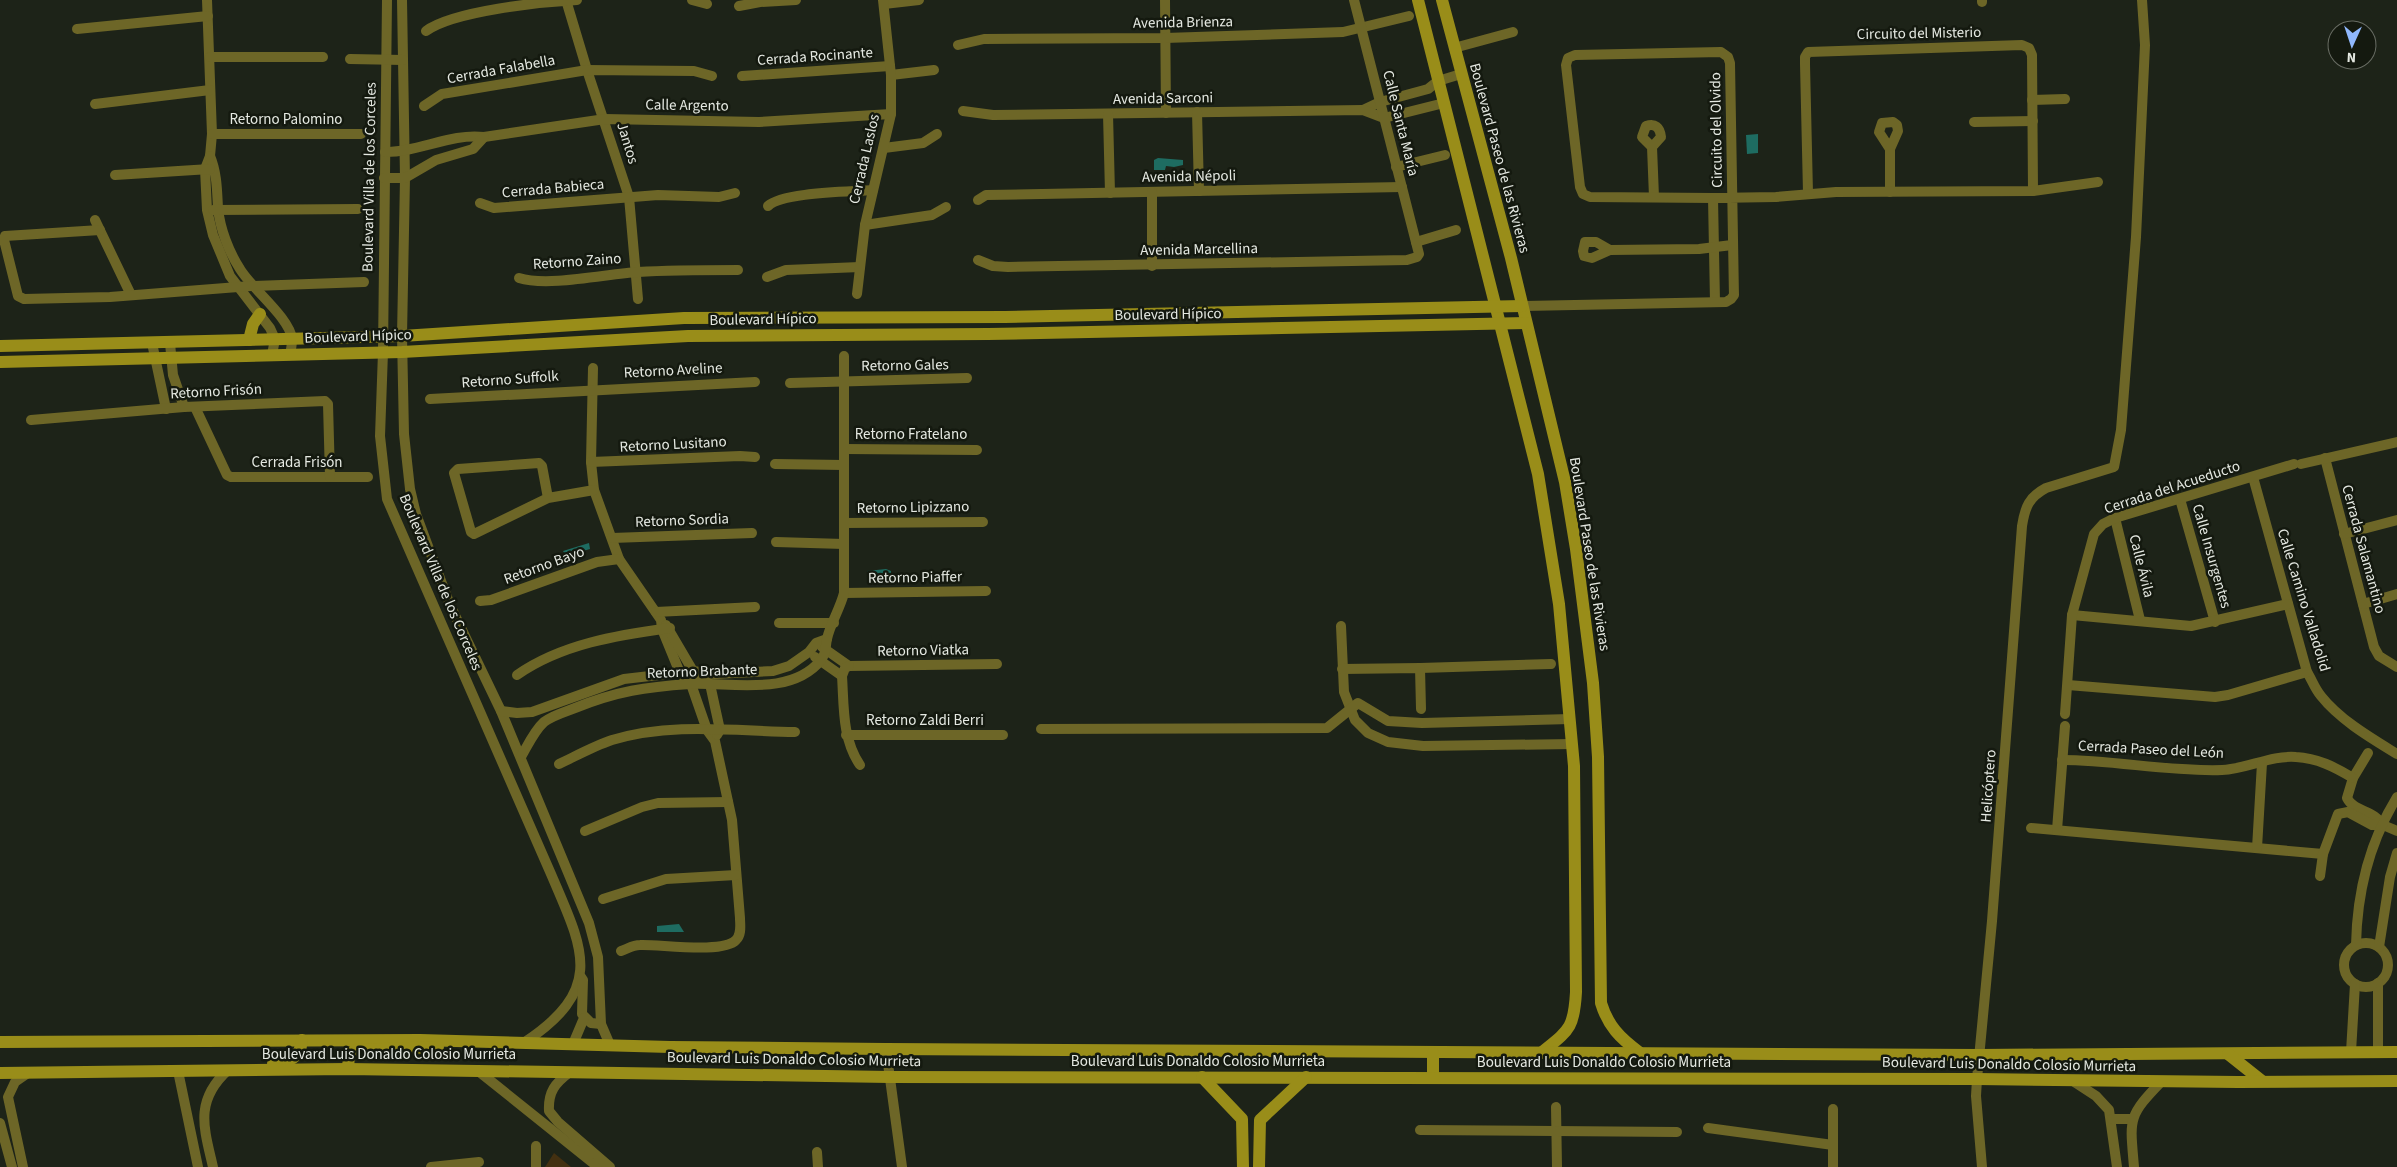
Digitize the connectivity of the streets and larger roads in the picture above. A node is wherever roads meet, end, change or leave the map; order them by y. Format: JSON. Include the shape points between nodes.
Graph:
{"nodes":[{"id":1,"x":207,"y":0,"type":"edge"},
{"id":2,"x":387,"y":0,"type":"edge"},
{"id":3,"x":402,"y":0,"type":"edge"},
{"id":4,"x":566,"y":0,"type":"edge"},
{"id":5,"x":577,"y":0,"type":"edge"},
{"id":6,"x":692,"y":0,"type":"edge"},
{"id":7,"x":796,"y":0,"type":"edge"},
{"id":8,"x":919,"y":0,"type":"edge"},
{"id":9,"x":1165,"y":0,"type":"edge"},
{"id":10,"x":1354,"y":0,"type":"edge"},
{"id":11,"x":1418,"y":0,"type":"edge"},
{"id":12,"x":1443,"y":0,"type":"edge"},
{"id":13,"x":2142,"y":0,"type":"edge"},
{"id":14,"x":883,"y":2,"type":"edge"},
{"id":15,"x":707,"y":4,"type":"dead end"},
{"id":16,"x":739,"y":6,"type":"dead end"},
{"id":17,"x":208,"y":16,"type":"junction"},
{"id":18,"x":1409,"y":16,"type":"dead end"},
{"id":19,"x":77,"y":29,"type":"dead end"},
{"id":20,"x":1361,"y":29,"type":"junction"},
{"id":21,"x":426,"y":31,"type":"dead end"},
{"id":22,"x":1513,"y":32,"type":"dead end"},
{"id":23,"x":1165,"y":38,"type":"junction"},
{"id":24,"x":958,"y":45,"type":"dead end"},
{"id":25,"x":1454,"y":48,"type":"junction"},
{"id":26,"x":323,"y":57,"type":"dead end"},
{"id":27,"x":210,"y":58,"type":"junction"},
{"id":28,"x":350,"y":59,"type":"dead end"},
{"id":29,"x":386,"y":59,"type":"junction"},
{"id":30,"x":403,"y":60,"type":"junction"},
{"id":31,"x":587,"y":70,"type":"junction"},
{"id":32,"x":934,"y":70,"type":"dead end"},
{"id":33,"x":891,"y":71,"type":"junction"},
{"id":34,"x":1461,"y":74,"type":"junction"},
{"id":35,"x":712,"y":76,"type":"dead end"},
{"id":36,"x":742,"y":76,"type":"dead end"},
{"id":37,"x":1438,"y":81,"type":"junction"},
{"id":38,"x":210,"y":90,"type":"junction"},
{"id":39,"x":386,"y":95,"type":"junction"},
{"id":40,"x":403,"y":96,"type":"junction"},
{"id":41,"x":2065,"y":99,"type":"dead end"},
{"id":42,"x":2032,"y":100,"type":"junction"},
{"id":43,"x":1380,"y":102,"type":"junction"},
{"id":44,"x":1444,"y":103,"type":"junction"},
{"id":45,"x":95,"y":104,"type":"dead end"},
{"id":46,"x":424,"y":106,"type":"dead end"},
{"id":47,"x":1363,"y":110,"type":"junction"},
{"id":48,"x":963,"y":111,"type":"dead end"},
{"id":49,"x":1197,"y":112,"type":"junction"},
{"id":50,"x":1166,"y":113,"type":"junction"},
{"id":51,"x":891,"y":114,"type":"junction"},
{"id":52,"x":1108,"y":114,"type":"junction"},
{"id":53,"x":1384,"y":118,"type":"junction"},
{"id":54,"x":605,"y":119,"type":"junction"},
{"id":55,"x":2033,"y":121,"type":"junction"},
{"id":56,"x":1974,"y":122,"type":"dead end"},
{"id":57,"x":212,"y":134,"type":"junction"},
{"id":58,"x":361,"y":134,"type":"dead end"},
{"id":59,"x":937,"y":134,"type":"dead end"},
{"id":60,"x":484,"y":137,"type":"junction"},
{"id":61,"x":1652,"y":147,"type":"dead end"},
{"id":62,"x":884,"y":148,"type":"junction"},
{"id":63,"x":1890,"y":149,"type":"dead end"},
{"id":64,"x":385,"y":152,"type":"junction"},
{"id":65,"x":405,"y":152,"type":"junction"},
{"id":66,"x":1445,"y":155,"type":"dead end"},
{"id":67,"x":210,"y":156,"type":"junction"},
{"id":68,"x":1396,"y":167,"type":"junction"},
{"id":69,"x":216,"y":169,"type":"junction"},
{"id":70,"x":205,"y":170,"type":"junction"},
{"id":71,"x":115,"y":175,"type":"dead end"},
{"id":72,"x":384,"y":178,"type":"junction"},
{"id":73,"x":406,"y":178,"type":"junction"},
{"id":74,"x":2098,"y":182,"type":"dead end"},
{"id":75,"x":1402,"y":186,"type":"junction"},
{"id":76,"x":873,"y":190,"type":"junction"},
{"id":77,"x":2033,"y":190,"type":"junction"},
{"id":78,"x":1199,"y":191,"type":"junction"},
{"id":79,"x":735,"y":192,"type":"dead end"},
{"id":80,"x":1152,"y":192,"type":"junction"},
{"id":81,"x":1890,"y":192,"type":"junction"},
{"id":82,"x":1110,"y":193,"type":"junction"},
{"id":83,"x":1808,"y":194,"type":"junction"},
{"id":84,"x":629,"y":197,"type":"junction"},
{"id":85,"x":1654,"y":197,"type":"junction"},
{"id":86,"x":1714,"y":198,"type":"junction"},
{"id":87,"x":1732,"y":198,"type":"junction"},
{"id":88,"x":978,"y":200,"type":"dead end"},
{"id":89,"x":480,"y":203,"type":"dead end"},
{"id":90,"x":768,"y":206,"type":"dead end"},
{"id":91,"x":946,"y":206,"type":"dead end"},
{"id":92,"x":358,"y":209,"type":"dead end"},
{"id":93,"x":207,"y":210,"type":"junction"},
{"id":94,"x":218,"y":210,"type":"junction"},
{"id":95,"x":865,"y":225,"type":"junction"},
{"id":96,"x":1456,"y":230,"type":"dead end"},
{"id":97,"x":1416,"y":242,"type":"junction"},
{"id":98,"x":1732,"y":245,"type":"junction"},
{"id":99,"x":1715,"y":246,"type":"junction"},
{"id":100,"x":1610,"y":250,"type":"dead end"},
{"id":101,"x":1419,"y":254,"type":"joint"},
{"id":102,"x":978,"y":260,"type":"dead end"},
{"id":103,"x":1152,"y":266,"type":"junction"},
{"id":104,"x":860,"y":267,"type":"junction"},
{"id":105,"x":738,"y":270,"type":"dead end"},
{"id":106,"x":636,"y":272,"type":"junction"},
{"id":107,"x":767,"y":277,"type":"dead end"},
{"id":108,"x":519,"y":278,"type":"dead end"},
{"id":109,"x":364,"y":282,"type":"dead end"},
{"id":110,"x":251,"y":286,"type":"junction"},
{"id":111,"x":237,"y":287,"type":"junction"},
{"id":112,"x":857,"y":294,"type":"dead end"},
{"id":113,"x":131,"y":295,"type":"junction"},
{"id":114,"x":638,"y":299,"type":"dead end"},
{"id":115,"x":1715,"y":302,"type":"junction"},
{"id":116,"x":1522,"y":306,"type":"junction"},
{"id":117,"x":1497,"y":308,"type":"junction"},
{"id":118,"x":265,"y":310,"type":"junction"},
{"id":119,"x":833,"y":318,"type":"junction"},
{"id":120,"x":1501,"y":323,"type":"junction"},
{"id":121,"x":1526,"y":323,"type":"junction"},
{"id":122,"x":834,"y":334,"type":"junction"},
{"id":123,"x":383,"y":336,"type":"junction"},
{"id":124,"x":402,"y":336,"type":"junction"},
{"id":125,"x":275,"y":339,"type":"junction"},
{"id":126,"x":292,"y":339,"type":"junction"},
{"id":127,"x":249,"y":340,"type":"junction"},
{"id":128,"x":170,"y":342,"type":"junction"},
{"id":129,"x":152,"y":343,"type":"junction"},
{"id":130,"x":0,"y":346,"type":"edge"},
{"id":131,"x":383,"y":352,"type":"junction"},
{"id":132,"x":402,"y":352,"type":"junction"},
{"id":133,"x":272,"y":355,"type":"junction"},
{"id":134,"x":290,"y":355,"type":"junction"},
{"id":135,"x":844,"y":356,"type":"dead end"},
{"id":136,"x":171,"y":358,"type":"junction"},
{"id":137,"x":154,"y":359,"type":"junction"},
{"id":138,"x":0,"y":362,"type":"edge"},
{"id":139,"x":594,"y":368,"type":"dead end"},
{"id":140,"x":968,"y":378,"type":"dead end"},
{"id":141,"x":844,"y":381,"type":"junction"},
{"id":142,"x":755,"y":382,"type":"dead end"},
{"id":143,"x":790,"y":384,"type":"dead end"},
{"id":144,"x":592,"y":389,"type":"junction"},
{"id":145,"x":430,"y":399,"type":"dead end"},
{"id":146,"x":184,"y":407,"type":"junction"},
{"id":147,"x":195,"y":407,"type":"junction"},
{"id":148,"x":166,"y":409,"type":"junction"},
{"id":149,"x":31,"y":420,"type":"dead end"},
{"id":150,"x":2397,"y":442,"type":"edge"},
{"id":151,"x":844,"y":449,"type":"junction"},
{"id":152,"x":977,"y":450,"type":"dead end"},
{"id":153,"x":755,"y":458,"type":"dead end"},
{"id":154,"x":2325,"y":458,"type":"junction"},
{"id":155,"x":592,"y":462,"type":"junction"},
{"id":156,"x":775,"y":464,"type":"dead end"},
{"id":157,"x":844,"y":465,"type":"junction"},
{"id":158,"x":330,"y":477,"type":"junction"},
{"id":159,"x":368,"y":477,"type":"dead end"},
{"id":160,"x":2253,"y":477,"type":"junction"},
{"id":161,"x":594,"y":490,"type":"junction"},
{"id":162,"x":548,"y":498,"type":"junction"},
{"id":163,"x":2180,"y":499,"type":"junction"},
{"id":164,"x":2115,"y":518,"type":"junction"},
{"id":165,"x":2397,"y":520,"type":"edge"},
{"id":166,"x":983,"y":522,"type":"dead end"},
{"id":167,"x":844,"y":523,"type":"junction"},
{"id":168,"x":752,"y":533,"type":"dead end"},
{"id":169,"x":2344,"y":534,"type":"junction"},
{"id":170,"x":612,"y":538,"type":"junction"},
{"id":171,"x":776,"y":542,"type":"dead end"},
{"id":172,"x":844,"y":544,"type":"junction"},
{"id":173,"x":619,"y":558,"type":"junction"},
{"id":174,"x":986,"y":591,"type":"dead end"},
{"id":175,"x":844,"y":593,"type":"junction"},
{"id":176,"x":2397,"y":594,"type":"edge"},
{"id":177,"x":480,"y":601,"type":"dead end"},
{"id":178,"x":450,"y":604,"type":"junction"},
{"id":179,"x":2288,"y":604,"type":"junction"},
{"id":180,"x":2363,"y":604,"type":"junction"},
{"id":181,"x":755,"y":607,"type":"dead end"},
{"id":182,"x":435,"y":611,"type":"junction"},
{"id":183,"x":2072,"y":615,"type":"junction"},
{"id":184,"x":2140,"y":620,"type":"junction"},
{"id":185,"x":662,"y":622,"type":"junction"},
{"id":186,"x":2215,"y":622,"type":"junction"},
{"id":187,"x":779,"y":623,"type":"dead end"},
{"id":188,"x":834,"y":623,"type":"junction"},
{"id":189,"x":1341,"y":626,"type":"dead end"},
{"id":190,"x":827,"y":639,"type":"junction"},
{"id":191,"x":816,"y":643,"type":"junction"},
{"id":192,"x":827,"y":651,"type":"junction"},
{"id":193,"x":809,"y":652,"type":"junction"},
{"id":194,"x":820,"y":661,"type":"junction"},
{"id":195,"x":997,"y":664,"type":"dead end"},
{"id":196,"x":1551,"y":664,"type":"dead end"},
{"id":197,"x":849,"y":666,"type":"junction"},
{"id":198,"x":2397,"y":667,"type":"edge"},
{"id":199,"x":1420,"y":668,"type":"junction"},
{"id":200,"x":1342,"y":669,"type":"junction"},
{"id":201,"x":693,"y":671,"type":"junction"},
{"id":202,"x":2308,"y":672,"type":"junction"},
{"id":203,"x":680,"y":673,"type":"junction"},
{"id":204,"x":517,"y":675,"type":"dead end"},
{"id":205,"x":842,"y":676,"type":"junction"},
{"id":206,"x":691,"y":684,"type":"junction"},
{"id":207,"x":710,"y":684,"type":"junction"},
{"id":208,"x":2068,"y":685,"type":"junction"},
{"id":209,"x":1350,"y":708,"type":"junction"},
{"id":210,"x":1421,"y":709,"type":"dead end"},
{"id":211,"x":501,"y":711,"type":"junction"},
{"id":212,"x":2065,"y":714,"type":"dead end"},
{"id":213,"x":1570,"y":719,"type":"junction"},
{"id":214,"x":2065,"y":726,"type":"dead end"},
{"id":215,"x":1041,"y":728,"type":"dead end"},
{"id":216,"x":707,"y":730,"type":"junction"},
{"id":217,"x":720,"y":730,"type":"junction"},
{"id":218,"x":795,"y":732,"type":"dead end"},
{"id":219,"x":1003,"y":734,"type":"dead end"},
{"id":220,"x":846,"y":735,"type":"junction"},
{"id":221,"x":715,"y":740,"type":"junction"},
{"id":222,"x":1572,"y":744,"type":"junction"},
{"id":223,"x":2368,"y":753,"type":"dead end"},
{"id":224,"x":2397,"y":754,"type":"edge"},
{"id":225,"x":521,"y":756,"type":"junction"},
{"id":226,"x":2062,"y":760,"type":"junction"},
{"id":227,"x":2262,"y":763,"type":"junction"},
{"id":228,"x":559,"y":764,"type":"dead end"},
{"id":229,"x":860,"y":765,"type":"dead end"},
{"id":230,"x":527,"y":773,"type":"junction"},
{"id":231,"x":2352,"y":778,"type":"junction"},
{"id":232,"x":509,"y":779,"type":"junction"},
{"id":233,"x":2397,"y":797,"type":"edge"},
{"id":234,"x":728,"y":802,"type":"junction"},
{"id":235,"x":2383,"y":825,"type":"junction"},
{"id":236,"x":2031,"y":828,"type":"dead end"},
{"id":237,"x":2056,"y":830,"type":"junction"},
{"id":238,"x":585,"y":831,"type":"dead end"},
{"id":239,"x":2397,"y":831,"type":"edge"},
{"id":240,"x":2257,"y":848,"type":"junction"},
{"id":241,"x":2397,"y":853,"type":"edge"},
{"id":242,"x":2323,"y":854,"type":"junction"},
{"id":243,"x":736,"y":875,"type":"junction"},
{"id":244,"x":2320,"y":876,"type":"dead end"},
{"id":245,"x":603,"y":899,"type":"dead end"},
{"id":246,"x":2356,"y":945,"type":"junction"},
{"id":247,"x":597,"y":946,"type":"junction"},
{"id":248,"x":2379,"y":947,"type":"junction"},
{"id":249,"x":580,"y":949,"type":"junction"},
{"id":250,"x":621,"y":951,"type":"dead end"},
{"id":251,"x":580,"y":977,"type":"junction"},
{"id":252,"x":2378,"y":983,"type":"junction"},
{"id":253,"x":2355,"y":984,"type":"junction"},
{"id":254,"x":584,"y":1018,"type":"junction"},
{"id":255,"x":601,"y":1024,"type":"junction"},
{"id":256,"x":302,"y":1040,"type":"junction"},
{"id":257,"x":470,"y":1041,"type":"junction"},
{"id":258,"x":0,"y":1042,"type":"edge"},
{"id":259,"x":524,"y":1042,"type":"junction"},
{"id":260,"x":573,"y":1044,"type":"junction"},
{"id":261,"x":610,"y":1045,"type":"junction"},
{"id":262,"x":886,"y":1049,"type":"junction"},
{"id":263,"x":1639,"y":1052,"type":"junction"},
{"id":264,"x":2351,"y":1052,"type":"junction"},
{"id":265,"x":2378,"y":1052,"type":"junction"},
{"id":266,"x":2397,"y":1052,"type":"edge"},
{"id":267,"x":1433,"y":1053,"type":"junction"},
{"id":268,"x":1541,"y":1053,"type":"junction"},
{"id":269,"x":2228,"y":1054,"type":"junction"},
{"id":270,"x":1980,"y":1055,"type":"junction"},
{"id":271,"x":348,"y":1069,"type":"junction"},
{"id":272,"x":228,"y":1070,"type":"junction"},
{"id":273,"x":245,"y":1070,"type":"junction"},
{"id":274,"x":477,"y":1070,"type":"junction"},
{"id":275,"x":178,"y":1071,"type":"junction"},
{"id":276,"x":570,"y":1072,"type":"junction"},
{"id":277,"x":0,"y":1073,"type":"edge"},
{"id":278,"x":28,"y":1073,"type":"junction"},
{"id":279,"x":890,"y":1077,"type":"junction"},
{"id":280,"x":1202,"y":1077,"type":"junction"},
{"id":281,"x":1306,"y":1077,"type":"junction"},
{"id":282,"x":1433,"y":1078,"type":"junction"},
{"id":283,"x":1977,"y":1079,"type":"junction"},
{"id":284,"x":2073,"y":1081,"type":"junction"},
{"id":285,"x":2262,"y":1081,"type":"junction"},
{"id":286,"x":2397,"y":1081,"type":"edge"},
{"id":287,"x":2161,"y":1082,"type":"junction"},
{"id":288,"x":1556,"y":1107,"type":"dead end"},
{"id":289,"x":1833,"y":1109,"type":"dead end"},
{"id":290,"x":1242,"y":1119,"type":"junction"},
{"id":291,"x":2112,"y":1119,"type":"junction"},
{"id":292,"x":2132,"y":1119,"type":"junction"},
{"id":293,"x":1260,"y":1120,"type":"junction"},
{"id":294,"x":0,"y":1123,"type":"edge"},
{"id":295,"x":1708,"y":1128,"type":"dead end"},
{"id":296,"x":1420,"y":1130,"type":"dead end"},
{"id":297,"x":1556,"y":1130,"type":"junction"},
{"id":298,"x":1677,"y":1132,"type":"dead end"},
{"id":299,"x":15,"y":1133,"type":"junction"},
{"id":300,"x":4,"y":1135,"type":"junction"},
{"id":301,"x":1833,"y":1145,"type":"junction"},
{"id":302,"x":536,"y":1146,"type":"dead end"},
{"id":303,"x":817,"y":1152,"type":"dead end"},
{"id":304,"x":479,"y":1162,"type":"dead end"},
{"id":305,"x":1243,"y":1163,"type":"edge"},
{"id":306,"x":1259,"y":1163,"type":"edge"},
{"id":307,"x":12,"y":1167,"type":"edge"},
{"id":308,"x":23,"y":1167,"type":"edge"},
{"id":309,"x":198,"y":1167,"type":"edge"},
{"id":310,"x":213,"y":1167,"type":"edge"},
{"id":311,"x":437,"y":1167,"type":"edge"},
{"id":312,"x":536,"y":1167,"type":"edge"},
{"id":313,"x":598,"y":1167,"type":"edge"},
{"id":314,"x":610,"y":1167,"type":"edge"},
{"id":315,"x":818,"y":1167,"type":"edge"},
{"id":316,"x":902,"y":1167,"type":"edge"},
{"id":317,"x":1556,"y":1167,"type":"edge"},
{"id":318,"x":1833,"y":1167,"type":"edge"},
{"id":319,"x":1982,"y":1167,"type":"edge"},
{"id":320,"x":2117,"y":1167,"type":"edge"},
{"id":321,"x":2134,"y":1167,"type":"edge"}],
"edges":[{"from":1,"to":17,"type":"street"},
{"from":2,"to":29,"type":"street","name":"Boulevard Villa de los Corceles"},
{"from":3,"to":30,"type":"street","name":"Boulevard Villa de los Corceles"},
{"from":4,"to":5,"type":"street"},
{"from":4,"to":21,"type":"street","via":[[442,21]]},
{"from":4,"to":31,"type":"street","name":"Jantos"},
{"from":6,"to":15,"type":"street"},
{"from":7,"to":16,"type":"street"},
{"from":8,"to":14,"type":"street"},
{"from":9,"to":23,"type":"street"},
{"from":10,"to":20,"type":"street","name":"Calle Santa María"},
{"from":11,"to":37,"type":"street"},
{"from":12,"to":25,"type":"street","name":"Boulevard Paseo de las Rivieras"},
{"from":13,"to":270,"type":"street","name":"Helicóptero","via":[[2145,45],[2136,237],[2121,430],[2114,467],[2046,488],[2030,499],[2025,509]]},
{"from":14,"to":33,"type":"street","name":"Cerrada Laslos"},
{"from":17,"to":19,"type":"street"},
{"from":17,"to":27,"type":"street"},
{"from":18,"to":20,"type":"street","name":"Avenida Brienza"},
{"from":20,"to":23,"type":"street","name":"Avenida Brienza"},
{"from":20,"to":43,"type":"street","name":"Calle Santa María"},
{"from":22,"to":25,"type":"street"},
{"from":23,"to":24,"type":"street","name":"Avenida Brienza","via":[[984,39]]},
{"from":23,"to":50,"type":"street"},
{"from":25,"to":34,"type":"street","name":"Boulevard Paseo de las Rivieras"},
{"from":26,"to":27,"type":"street"},
{"from":27,"to":38,"type":"street"},
{"from":28,"to":29,"type":"street"},
{"from":29,"to":30,"type":"street"},
{"from":29,"to":39,"type":"street","name":"Boulevard Villa de los Corceles"},
{"from":30,"to":40,"type":"street","name":"Boulevard Villa de los Corceles"},
{"from":31,"to":35,"type":"street","name":"Cerrada Falabella","via":[[694,71]]},
{"from":31,"to":46,"type":"street","name":"Cerrada Falabella","via":[[442,94]]},
{"from":31,"to":54,"type":"street","name":"Jantos"},
{"from":32,"to":33,"type":"street","name":"Cerrada Rocinante"},
{"from":33,"to":36,"type":"street","name":"Cerrada Rocinante"},
{"from":33,"to":51,"type":"street","name":"Cerrada Laslos"},
{"from":34,"to":37,"type":"street","name":"Avenida Sarconi"},
{"from":34,"to":116,"type":"street","name":"Boulevard Paseo de las Rivieras"},
{"from":37,"to":43,"type":"street","name":"Avenida Sarconi","via":[[1428,89]]},
{"from":37,"to":44,"type":"street"},
{"from":38,"to":45,"type":"street"},
{"from":38,"to":57,"type":"street"},
{"from":39,"to":40,"type":"street"},
{"from":39,"to":64,"type":"street","name":"Boulevard Villa de los Corceles"},
{"from":40,"to":65,"type":"street","name":"Boulevard Villa de los Corceles"},
{"from":41,"to":42,"type":"street"},
{"from":42,"to":55,"type":"street","name":"Circuito del Misterio"},
{"from":42,"to":83,"type":"street","name":"Circuito del Misterio","via":[[2032,55],[2029,48],[2022,45],[1808,52],[1805,64]]},
{"from":43,"to":47,"type":"street","name":"Avenida Sarconi"},
{"from":43,"to":53,"type":"street","name":"Calle Santa María"},
{"from":44,"to":53,"type":"street"},
{"from":44,"to":117,"type":"street"},
{"from":47,"to":49,"type":"street","name":"Avenida Sarconi"},
{"from":47,"to":53,"type":"street","name":"Avenida Sarconi"},
{"from":48,"to":52,"type":"street","name":"Avenida Sarconi","via":[[993,115]]},
{"from":49,"to":50,"type":"street","name":"Avenida Sarconi"},
{"from":49,"to":78,"type":"street"},
{"from":50,"to":52,"type":"street","name":"Avenida Sarconi"},
{"from":51,"to":54,"type":"street","name":"Calle Argento","via":[[759,122]]},
{"from":51,"to":62,"type":"street","name":"Cerrada Laslos"},
{"from":52,"to":82,"type":"street"},
{"from":53,"to":68,"type":"street","name":"Calle Santa María"},
{"from":54,"to":60,"type":"street","name":"Calle Argento"},
{"from":54,"to":84,"type":"street","name":"Jantos"},
{"from":55,"to":56,"type":"street"},
{"from":55,"to":77,"type":"street","name":"Circuito del Misterio"},
{"from":57,"to":58,"type":"street","name":"Retorno Palomino"},
{"from":57,"to":67,"type":"street"},
{"from":59,"to":62,"type":"street","via":[[923,143]]},
{"from":60,"to":65,"type":"street","name":"Calle Argento","via":[[466,135]]},
{"from":60,"to":73,"type":"street","name":"Calle Argento","via":[[472,149],[427,164]]},
{"from":61,"to":85,"type":"street"},
{"from":62,"to":76,"type":"street","name":"Cerrada Laslos"},
{"from":63,"to":81,"type":"street"},
{"from":64,"to":65,"type":"street","name":"Calle Argento"},
{"from":64,"to":72,"type":"street","name":"Boulevard Villa de los Corceles"},
{"from":65,"to":73,"type":"street","name":"Boulevard Villa de los Corceles"},
{"from":66,"to":68,"type":"street"},
{"from":67,"to":69,"type":"street"},
{"from":67,"to":70,"type":"street"},
{"from":68,"to":75,"type":"street","name":"Calle Santa María"},
{"from":69,"to":70,"type":"street"},
{"from":69,"to":94,"type":"street"},
{"from":70,"to":71,"type":"street"},
{"from":70,"to":93,"type":"street"},
{"from":72,"to":73,"type":"street"},
{"from":72,"to":123,"type":"street","name":"Boulevard Villa de los Corceles"},
{"from":73,"to":124,"type":"street","name":"Boulevard Villa de los Corceles"},
{"from":74,"to":77,"type":"street"},
{"from":75,"to":78,"type":"street","name":"Avenida Népoli"},
{"from":75,"to":97,"type":"street","name":"Calle Santa María"},
{"from":76,"to":90,"type":"street","via":[[788,197]]},
{"from":76,"to":95,"type":"street","name":"Cerrada Laslos"},
{"from":77,"to":81,"type":"street"},
{"from":78,"to":80,"type":"street","name":"Avenida Népoli"},
{"from":79,"to":84,"type":"street","name":"Cerrada Babieca","via":[[718,197]]},
{"from":80,"to":82,"type":"street","name":"Avenida Népoli"},
{"from":80,"to":103,"type":"street"},
{"from":81,"to":83,"type":"street"},
{"from":82,"to":88,"type":"street","name":"Avenida Népoli","via":[[986,195]]},
{"from":83,"to":87,"type":"street"},
{"from":84,"to":89,"type":"street","name":"Cerrada Babieca","via":[[494,208]]},
{"from":84,"to":106,"type":"street","name":"Jantos"},
{"from":85,"to":86,"type":"street","name":"Circuito del Olvido"},
{"from":85,"to":87,"type":"street","name":"Circuito del Olvido","via":[[1590,197],[1583,194],[1566,65],[1568,58],[1575,55],[1721,52],[1728,57]]},
{"from":86,"to":87,"type":"street","name":"Circuito del Olvido"},
{"from":86,"to":99,"type":"street"},
{"from":87,"to":98,"type":"street"},
{"from":91,"to":95,"type":"street","via":[[932,215]]},
{"from":92,"to":94,"type":"street"},
{"from":93,"to":94,"type":"street"},
{"from":93,"to":111,"type":"street","via":[[218,249]]},
{"from":94,"to":110,"type":"street","via":[[234,259]]},
{"from":95,"to":104,"type":"street","name":"Cerrada Laslos"},
{"from":96,"to":97,"type":"street"},
{"from":97,"to":101,"type":"street","name":"Calle Santa María"},
{"from":98,"to":99,"type":"street"},
{"from":98,"to":115,"type":"street","via":[[1734,295],[1731,299]]},
{"from":99,"to":100,"type":"street"},
{"from":99,"to":115,"type":"street"},
{"from":101,"to":103,"type":"street","name":"Avenida Marcellina","via":[[1415,259],[1407,260]]},
{"from":102,"to":103,"type":"street","name":"Avenida Marcellina","via":[[999,267]]},
{"from":104,"to":107,"type":"street","via":[[786,270]]},
{"from":104,"to":112,"type":"street","name":"Cerrada Laslos"},
{"from":105,"to":106,"type":"street","name":"Retorno Zaino"},
{"from":106,"to":108,"type":"street","name":"Retorno Zaino","via":[[570,279]]},
{"from":106,"to":114,"type":"street","name":"Jantos"},
{"from":109,"to":110,"type":"street"},
{"from":110,"to":111,"type":"street"},
{"from":110,"to":118,"type":"street"},
{"from":111,"to":113,"type":"street"},
{"from":111,"to":118,"type":"street"},
{"from":113,"to":113,"type":"street","via":[[24,299],[18,296],[4,240],[6,236],[98,225]]},
{"from":115,"to":116,"type":"street"},
{"from":116,"to":117,"type":"street","name":"Boulevard Hípico"},
{"from":116,"to":121,"type":"street","name":"Boulevard Paseo de las Rivieras"},
{"from":117,"to":119,"type":"street","name":"Boulevard Hípico"},
{"from":117,"to":120,"type":"street"},
{"from":118,"to":125,"type":"street"},
{"from":118,"to":126,"type":"street","via":[[288,330]]},
{"from":118,"to":127,"type":"street","via":[[253,324]]},
{"from":119,"to":122,"type":"street"},
{"from":119,"to":124,"type":"street","name":"Boulevard Hípico","via":[[684,318]]},
{"from":120,"to":121,"type":"street","name":"Boulevard Hípico"},
{"from":120,"to":122,"type":"street","name":"Boulevard Hípico","via":[[988,334]]},
{"from":120,"to":213,"type":"street","via":[[1538,474],[1559,604]]},
{"from":121,"to":263,"type":"street","name":"Boulevard Paseo de las Rivieras","via":[[1565,482],[1593,683],[1600,810],[1601,1003],[1611,1027]]},
{"from":122,"to":132,"type":"street","name":"Boulevard Hípico","via":[[688,336]]},
{"from":123,"to":124,"type":"street","name":"Boulevard Hípico"},
{"from":123,"to":126,"type":"street","name":"Boulevard Hípico"},
{"from":123,"to":131,"type":"street","name":"Boulevard Villa de los Corceles"},
{"from":124,"to":132,"type":"street","name":"Boulevard Villa de los Corceles"},
{"from":125,"to":126,"type":"street","name":"Boulevard Hípico"},
{"from":125,"to":127,"type":"street","name":"Boulevard Hípico"},
{"from":125,"to":133,"type":"street"},
{"from":126,"to":134,"type":"street"},
{"from":127,"to":128,"type":"street","name":"Boulevard Hípico"},
{"from":128,"to":129,"type":"street","name":"Boulevard Hípico"},
{"from":128,"to":136,"type":"street"},
{"from":129,"to":130,"type":"street","name":"Boulevard Hípico"},
{"from":129,"to":137,"type":"street"},
{"from":131,"to":132,"type":"street","name":"Boulevard Hípico"},
{"from":131,"to":134,"type":"street","name":"Boulevard Hípico"},
{"from":131,"to":182,"type":"street","name":"Boulevard Villa de los Corceles","via":[[380,436],[388,499]]},
{"from":132,"to":178,"type":"street","name":"Boulevard Villa de los Corceles","via":[[404,434],[410,489],[416,514]]},
{"from":133,"to":134,"type":"street","name":"Boulevard Hípico"},
{"from":133,"to":136,"type":"street","name":"Boulevard Hípico"},
{"from":135,"to":141,"type":"street"},
{"from":136,"to":137,"type":"street","name":"Boulevard Hípico"},
{"from":136,"to":146,"type":"street"},
{"from":137,"to":138,"type":"street","name":"Boulevard Hípico"},
{"from":137,"to":148,"type":"street"},
{"from":139,"to":144,"type":"street"},
{"from":140,"to":141,"type":"street","name":"Retorno Gales"},
{"from":141,"to":143,"type":"street"},
{"from":141,"to":151,"type":"street"},
{"from":142,"to":144,"type":"street","name":"Retorno Aveline"},
{"from":144,"to":145,"type":"street","name":"Retorno Suffolk"},
{"from":144,"to":155,"type":"street"},
{"from":146,"to":147,"type":"street","name":"Retorno Frisón"},
{"from":146,"to":148,"type":"street","name":"Retorno Frisón"},
{"from":147,"to":158,"type":"street","name":"Cerrada Frisón","via":[[226,475],[234,478]]},
{"from":147,"to":158,"type":"street","name":"Retorno Frisón","via":[[328,402]]},
{"from":148,"to":149,"type":"street","name":"Retorno Frisón"},
{"from":150,"to":154,"type":"street"},
{"from":151,"to":152,"type":"street","name":"Retorno Fratelano"},
{"from":151,"to":157,"type":"street"},
{"from":153,"to":155,"type":"street","name":"Retorno Lusitano"},
{"from":154,"to":160,"type":"street","name":"Cerrada del Acueducto"},
{"from":154,"to":169,"type":"street","name":"Cerrada Salamantino"},
{"from":155,"to":161,"type":"street"},
{"from":156,"to":157,"type":"street"},
{"from":157,"to":167,"type":"street"},
{"from":158,"to":159,"type":"street","name":"Cerrada Frisón"},
{"from":160,"to":163,"type":"street","name":"Cerrada del Acueducto"},
{"from":160,"to":179,"type":"street","name":"Calle Camino Valladolid"},
{"from":161,"to":162,"type":"street"},
{"from":161,"to":170,"type":"street"},
{"from":162,"to":162,"type":"street","via":[[474,534],[454,473],[458,469],[539,462]]},
{"from":163,"to":164,"type":"street","name":"Cerrada del Acueducto"},
{"from":163,"to":186,"type":"street","name":"Calle Insurgentes"},
{"from":164,"to":183,"type":"street","name":"Cerrada del Acueducto","via":[[2094,534]]},
{"from":164,"to":184,"type":"street","name":"Calle Ávila"},
{"from":165,"to":169,"type":"street"},
{"from":166,"to":167,"type":"street","name":"Retorno Lipizzano"},
{"from":167,"to":172,"type":"street"},
{"from":168,"to":170,"type":"street","name":"Retorno Sordia"},
{"from":169,"to":180,"type":"street","name":"Cerrada Salamantino"},
{"from":170,"to":173,"type":"street"},
{"from":171,"to":172,"type":"street"},
{"from":172,"to":175,"type":"street"},
{"from":173,"to":177,"type":"street","name":"Retorno Bayo","via":[[597,562],[491,600]]},
{"from":173,"to":185,"type":"street"},
{"from":174,"to":175,"type":"street","name":"Retorno Piaffer"},
{"from":175,"to":188,"type":"street"},
{"from":176,"to":180,"type":"street"},
{"from":178,"to":182,"type":"street"},
{"from":178,"to":211,"type":"street","name":"Boulevard Villa de los Corceles"},
{"from":179,"to":186,"type":"street"},
{"from":179,"to":202,"type":"street","name":"Calle Camino Valladolid"},
{"from":180,"to":198,"type":"street","name":"Cerrada Salamantino","via":[[2376,652]]},
{"from":181,"to":185,"type":"street"},
{"from":182,"to":232,"type":"street","name":"Boulevard Villa de los Corceles"},
{"from":183,"to":184,"type":"street"},
{"from":183,"to":208,"type":"street","name":"Cerrada del Acueducto"},
{"from":184,"to":186,"type":"street","via":[[2191,626]]},
{"from":185,"to":201,"type":"street"},
{"from":185,"to":203,"type":"street"},
{"from":185,"to":204,"type":"street","via":[[598,639],[536,663]]},
{"from":187,"to":188,"type":"street"},
{"from":188,"to":190,"type":"street"},
{"from":189,"to":200,"type":"street"},
{"from":190,"to":191,"type":"street"},
{"from":190,"to":192,"type":"street"},
{"from":191,"to":192,"type":"street"},
{"from":191,"to":193,"type":"street","name":"Retorno Brabante"},
{"from":192,"to":194,"type":"street","name":"Retorno Brabante"},
{"from":192,"to":197,"type":"street"},
{"from":193,"to":194,"type":"street"},
{"from":193,"to":201,"type":"street","name":"Retorno Brabante","via":[[789,666],[773,671],[714,674]]},
{"from":194,"to":205,"type":"street"},
{"from":194,"to":207,"type":"street","name":"Retorno Brabante","via":[[803,674],[773,683]]},
{"from":195,"to":197,"type":"street","name":"Retorno Viatka"},
{"from":196,"to":199,"type":"street"},
{"from":197,"to":205,"type":"street"},
{"from":199,"to":200,"type":"street"},
{"from":199,"to":210,"type":"street"},
{"from":200,"to":209,"type":"street","via":[[1344,692]]},
{"from":201,"to":203,"type":"street","name":"Retorno Brabante"},
{"from":201,"to":207,"type":"street"},
{"from":202,"to":208,"type":"street","via":[[2215,697]]},
{"from":202,"to":224,"type":"street","name":"Calle Camino Valladolid","via":[[2319,694],[2331,706]]},
{"from":203,"to":206,"type":"street"},
{"from":203,"to":211,"type":"street","name":"Retorno Brabante","via":[[617,681],[525,714]]},
{"from":205,"to":220,"type":"street"},
{"from":206,"to":207,"type":"street","name":"Retorno Brabante"},
{"from":206,"to":216,"type":"street"},
{"from":206,"to":225,"type":"street","name":"Retorno Brabante","via":[[617,692],[552,717],[536,732]]},
{"from":207,"to":217,"type":"street"},
{"from":208,"to":212,"type":"street","name":"Cerrada del Acueducto"},
{"from":209,"to":213,"type":"street","via":[[1358,703],[1388,721],[1422,724]]},
{"from":209,"to":215,"type":"street","via":[[1327,728]]},
{"from":209,"to":222,"type":"street","via":[[1354,720],[1368,733],[1388,742],[1423,746]]},
{"from":211,"to":225,"type":"street","name":"Boulevard Villa de los Corceles"},
{"from":213,"to":222,"type":"street"},
{"from":214,"to":226,"type":"street"},
{"from":216,"to":217,"type":"street"},
{"from":216,"to":221,"type":"street"},
{"from":216,"to":228,"type":"street","via":[[648,732],[610,741]]},
{"from":217,"to":218,"type":"street"},
{"from":217,"to":221,"type":"street"},
{"from":219,"to":220,"type":"street","name":"Retorno Zaldi Berri"},
{"from":220,"to":229,"type":"street"},
{"from":221,"to":234,"type":"street"},
{"from":222,"to":268,"type":"street","via":[[1575,1014],[1570,1028]]},
{"from":223,"to":231,"type":"street"},
{"from":225,"to":230,"type":"street","name":"Boulevard Villa de los Corceles"},
{"from":226,"to":227,"type":"street","name":"Cerrada Paseo del León","via":[[2220,770]]},
{"from":226,"to":237,"type":"street"},
{"from":227,"to":231,"type":"street","name":"Cerrada Paseo del León","via":[[2281,757],[2312,759],[2325,762]]},
{"from":227,"to":240,"type":"street"},
{"from":230,"to":232,"type":"street"},
{"from":230,"to":247,"type":"street","name":"Boulevard Villa de los Corceles"},
{"from":231,"to":235,"type":"street","via":[[2346,792],[2348,801],[2378,816]]},
{"from":232,"to":249,"type":"street","name":"Boulevard Villa de los Corceles"},
{"from":233,"to":235,"type":"street"},
{"from":234,"to":238,"type":"street","via":[[658,803]]},
{"from":234,"to":243,"type":"street","via":[[735,837]]},
{"from":235,"to":239,"type":"street"},
{"from":235,"to":242,"type":"street","via":[[2372,825],[2348,812],[2341,812]]},
{"from":235,"to":246,"type":"street","via":[[2365,872]]},
{"from":236,"to":237,"type":"street"},
{"from":237,"to":240,"type":"street"},
{"from":240,"to":242,"type":"street"},
{"from":241,"to":248,"type":"street"},
{"from":242,"to":244,"type":"street"},
{"from":243,"to":245,"type":"street","via":[[666,879]]},
{"from":243,"to":250,"type":"street","via":[[740,932],[731,944],[638,945]]},
{"from":246,"to":248,"type":"street","via":[[2368,943]]},
{"from":246,"to":253,"type":"street","via":[[2348,952],[2344,967],[2347,977]]},
{"from":247,"to":249,"type":"street"},
{"from":247,"to":255,"type":"street","name":"Boulevard Villa de los Corceles"},
{"from":248,"to":252,"type":"street","via":[[2386,955],[2388,965]]},
{"from":249,"to":251,"type":"street","name":"Boulevard Villa de los Corceles"},
{"from":251,"to":254,"type":"street","via":[[583,980],[581,1003]]},
{"from":251,"to":259,"type":"street","name":"Boulevard Villa de los Corceles","via":[[564,1007]]},
{"from":252,"to":253,"type":"street","via":[[2367,987]]},
{"from":252,"to":265,"type":"street"},
{"from":253,"to":264,"type":"street"},
{"from":254,"to":255,"type":"street"},
{"from":254,"to":260,"type":"street"},
{"from":255,"to":261,"type":"street","name":"Boulevard Villa de los Corceles"},
{"from":256,"to":257,"type":"street","name":"Boulevard Luis Donaldo Colosio Murrieta"},
{"from":256,"to":258,"type":"street","name":"Boulevard Luis Donaldo Colosio Murrieta"},
{"from":256,"to":273,"type":"street","via":[[299,1054],[294,1059],[254,1065]]},
{"from":257,"to":259,"type":"street","name":"Boulevard Luis Donaldo Colosio Murrieta"},
{"from":257,"to":271,"type":"street","via":[[421,1049],[355,1050],[349,1054]]},
{"from":259,"to":260,"type":"street","name":"Boulevard Luis Donaldo Colosio Murrieta"},
{"from":260,"to":261,"type":"street","name":"Boulevard Luis Donaldo Colosio Murrieta"},
{"from":261,"to":262,"type":"street","name":"Boulevard Luis Donaldo Colosio Murrieta"},
{"from":262,"to":267,"type":"street","name":"Boulevard Luis Donaldo Colosio Murrieta"},
{"from":262,"to":279,"type":"street"},
{"from":263,"to":268,"type":"street","name":"Boulevard Luis Donaldo Colosio Murrieta"},
{"from":263,"to":270,"type":"street","name":"Boulevard Luis Donaldo Colosio Murrieta"},
{"from":264,"to":265,"type":"street","name":"Boulevard Luis Donaldo Colosio Murrieta"},
{"from":264,"to":269,"type":"street","name":"Boulevard Luis Donaldo Colosio Murrieta"},
{"from":265,"to":266,"type":"street","name":"Boulevard Luis Donaldo Colosio Murrieta"},
{"from":267,"to":268,"type":"street","name":"Boulevard Luis Donaldo Colosio Murrieta"},
{"from":267,"to":282,"type":"street"},
{"from":269,"to":270,"type":"street","name":"Boulevard Luis Donaldo Colosio Murrieta"},
{"from":269,"to":285,"type":"street"},
{"from":270,"to":283,"type":"street","name":"Helicóptero"},
{"from":271,"to":273,"type":"street","name":"Boulevard Luis Donaldo Colosio Murrieta"},
{"from":271,"to":274,"type":"street","name":"Boulevard Luis Donaldo Colosio Murrieta"},
{"from":272,"to":273,"type":"street","name":"Boulevard Luis Donaldo Colosio Murrieta"},
{"from":272,"to":275,"type":"street","name":"Boulevard Luis Donaldo Colosio Murrieta"},
{"from":272,"to":310,"type":"street","via":[[211,1089],[204,1112]]},
{"from":274,"to":276,"type":"street","name":"Boulevard Luis Donaldo Colosio Murrieta"},
{"from":274,"to":313,"type":"street"},
{"from":275,"to":278,"type":"street","name":"Boulevard Luis Donaldo Colosio Murrieta"},
{"from":275,"to":309,"type":"street"},
{"from":276,"to":279,"type":"street","name":"Boulevard Luis Donaldo Colosio Murrieta"},
{"from":276,"to":314,"type":"street","via":[[553,1088],[548,1102],[549,1111]]},
{"from":277,"to":278,"type":"street","name":"Boulevard Luis Donaldo Colosio Murrieta"},
{"from":278,"to":299,"type":"street","via":[[15,1082],[8,1097]]},
{"from":279,"to":280,"type":"street","name":"Boulevard Luis Donaldo Colosio Murrieta"},
{"from":279,"to":316,"type":"street"},
{"from":280,"to":281,"type":"street","name":"Boulevard Luis Donaldo Colosio Murrieta"},
{"from":280,"to":290,"type":"street"},
{"from":281,"to":282,"type":"street","name":"Boulevard Luis Donaldo Colosio Murrieta"},
{"from":281,"to":293,"type":"street"},
{"from":282,"to":283,"type":"street","name":"Boulevard Luis Donaldo Colosio Murrieta"},
{"from":283,"to":284,"type":"street","name":"Boulevard Luis Donaldo Colosio Murrieta"},
{"from":283,"to":319,"type":"street","name":"Helicóptero"},
{"from":284,"to":287,"type":"street","name":"Boulevard Luis Donaldo Colosio Murrieta"},
{"from":284,"to":291,"type":"street","via":[[2104,1103]]},
{"from":285,"to":286,"type":"street","name":"Boulevard Luis Donaldo Colosio Murrieta"},
{"from":285,"to":287,"type":"street","name":"Boulevard Luis Donaldo Colosio Murrieta"},
{"from":287,"to":292,"type":"street","via":[[2138,1106]]},
{"from":288,"to":297,"type":"street"},
{"from":289,"to":301,"type":"street"},
{"from":290,"to":293,"type":"street"},
{"from":290,"to":305,"type":"street"},
{"from":291,"to":292,"type":"street"},
{"from":291,"to":320,"type":"street"},
{"from":292,"to":321,"type":"street"},
{"from":293,"to":306,"type":"street"},
{"from":294,"to":300,"type":"street"},
{"from":295,"to":301,"type":"street"},
{"from":296,"to":297,"type":"street"},
{"from":297,"to":298,"type":"street"},
{"from":297,"to":317,"type":"street"},
{"from":299,"to":300,"type":"street"},
{"from":299,"to":308,"type":"street"},
{"from":300,"to":307,"type":"street"},
{"from":301,"to":318,"type":"street"},
{"from":302,"to":312,"type":"street"},
{"from":303,"to":315,"type":"street"},
{"from":304,"to":311,"type":"street"},
{"from":305,"to":306,"type":"street"}]}
